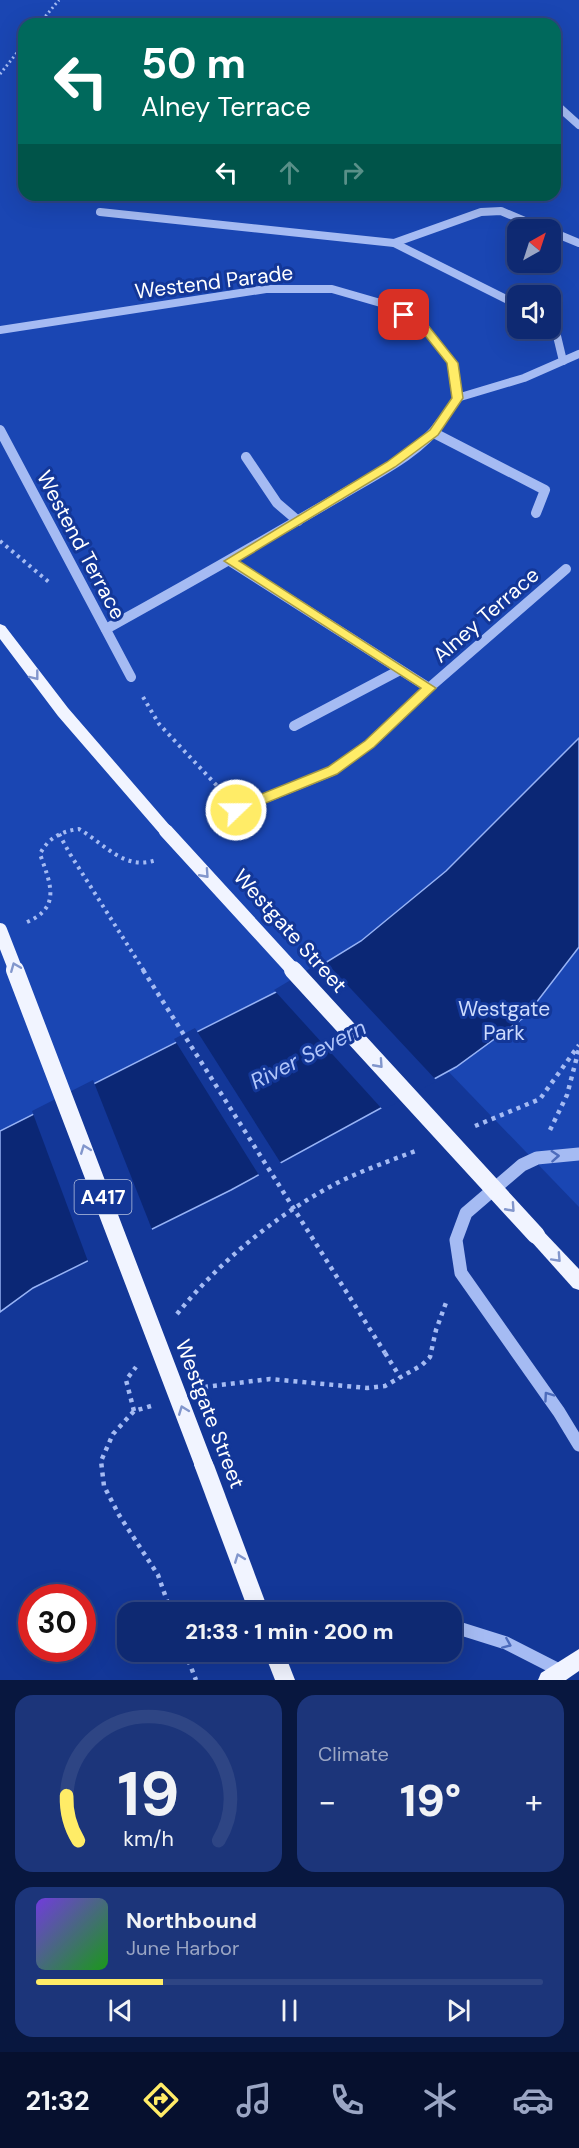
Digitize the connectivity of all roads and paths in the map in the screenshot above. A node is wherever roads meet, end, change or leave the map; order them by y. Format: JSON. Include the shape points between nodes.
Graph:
{"nodes":[{"id":1,"x":59,"y":0,"type":"edge"},
{"id":2,"x":44,"y":18,"type":"edge"},
{"id":3,"x":18,"y":52,"type":"edge"},
{"id":4,"x":0,"y":74,"type":"edge"},
{"id":5,"x":561,"y":109,"type":"edge"},
{"id":6,"x":579,"y":125,"type":"edge"},
{"id":7,"x":100,"y":212,"type":"dead end"},
{"id":8,"x":520,"y":219,"type":"edge"},
{"id":9,"x":561,"y":236,"type":"edge"},
{"id":10,"x":394,"y":243,"type":"junction"},
{"id":11,"x":579,"y":243,"type":"edge"},
{"id":12,"x":507,"y":300,"type":"edge"},
{"id":13,"x":0,"y":330,"type":"edge"},
{"id":14,"x":558,"y":339,"type":"edge"},
{"id":15,"x":579,"y":354,"type":"edge"},
{"id":16,"x":563,"y":361,"type":"junction"},
{"id":17,"x":457,"y":398,"type":"junction"},
{"id":18,"x":0,"y":430,"type":"edge"},
{"id":19,"x":434,"y":433,"type":"junction"},
{"id":20,"x":246,"y":457,"type":"dead end"},
{"id":21,"x":536,"y":513,"type":"dead end"},
{"id":22,"x":297,"y":521,"type":"junction"},
{"id":23,"x":230,"y":561,"type":"junction"},
{"id":24,"x":566,"y":569,"type":"dead end"},
{"id":25,"x":0,"y":629,"type":"edge"},
{"id":26,"x":106,"y":629,"type":"junction"},
{"id":27,"x":400,"y":670,"type":"junction"},
{"id":28,"x":131,"y":676,"type":"joint"},
{"id":29,"x":429,"y":688,"type":"junction"},
{"id":30,"x":294,"y":726,"type":"dead end"},
{"id":31,"x":236,"y":810,"type":"joint"},
{"id":32,"x":23,"y":923,"type":"dead end"},
{"id":33,"x":0,"y":930,"type":"edge"},
{"id":34,"x":579,"y":1047,"type":"edge"},
{"id":35,"x":474,"y":1126,"type":"dead end"},
{"id":36,"x":419,"y":1149,"type":"dead end"},
{"id":37,"x":579,"y":1154,"type":"edge"},
{"id":38,"x":537,"y":1158,"type":"junction"},
{"id":39,"x":579,"y":1282,"type":"edge"},
{"id":40,"x":176,"y":1315,"type":"dead end"},
{"id":41,"x":140,"y":1361,"type":"dead end"},
{"id":42,"x":400,"y":1377,"type":"dead end"},
{"id":43,"x":134,"y":1412,"type":"dead end"},
{"id":44,"x":579,"y":1445,"type":"edge"},
{"id":45,"x":255,"y":1602,"type":"edge"},
{"id":46,"x":462,"y":1629,"type":"edge"},
{"id":47,"x":579,"y":1659,"type":"edge"},
{"id":48,"x":189,"y":1662,"type":"edge"},
{"id":49,"x":278,"y":1662,"type":"edge"},
{"id":50,"x":554,"y":1675,"type":"edge"},
{"id":51,"x":196,"y":1680,"type":"edge"},
{"id":52,"x":285,"y":1680,"type":"edge"}],
"edges":[{"from":1,"to":2,"type":"path"},
{"from":3,"to":4,"type":"path"},
{"from":5,"to":6,"type":"street"},
{"from":7,"to":10,"type":"street"},
{"from":8,"to":10,"type":"street","via":[[501,211],[481,212]]},
{"from":9,"to":11,"type":"street"},
{"from":10,"to":12,"type":"street"},
{"from":13,"to":17,"type":"street","name":"Westend Parade","via":[[266,289],[332,289],[384,304],[423,327],[453,363]]},
{"from":14,"to":16,"type":"street"},
{"from":15,"to":16,"type":"street"},
{"from":16,"to":17,"type":"street","via":[[524,378]]},
{"from":17,"to":19,"type":"street"},
{"from":18,"to":26,"type":"street","name":"Westend Terrace"},
{"from":19,"to":21,"type":"street","via":[[545,490]]},
{"from":19,"to":22,"type":"street","via":[[391,465]]},
{"from":20,"to":22,"type":"street","via":[[277,503]]},
{"from":22,"to":23,"type":"street"},
{"from":23,"to":26,"type":"street"},
{"from":23,"to":27,"type":"street","name":"Alney Terrace"},
{"from":24,"to":29,"type":"street","name":"Alney Terrace"},
{"from":25,"to":39,"type":"main road","name":"Westgate Street","one_way":true,"bridge":true,"via":[[63,712],[166,831]]},
{"from":26,"to":28,"type":"street","name":"Westend Terrace"},
{"from":27,"to":29,"type":"street","name":"Alney Terrace"},
{"from":27,"to":30,"type":"street"},
{"from":28,"to":31,"type":"path","via":[[159,724],[207,772]]},
{"from":29,"to":31,"type":"street","name":"Alney Terrace","via":[[369,744],[332,771]]},
{"from":32,"to":42,"type":"path","bridge":true,"via":[[41,915],[49,906],[52,897],[40,854],[59,834]]},
{"from":45,"to":33,"type":"main road","name":"Westgate Street","number":"A417","one_way":true,"bridge":true},
{"from":34,"to":35,"type":"path","via":[[540,1099]]},
{"from":34,"to":38,"type":"path","via":[[567,1095]]},
{"from":36,"to":40,"type":"path","via":[[330,1187],[258,1236],[197,1287]]},
{"from":38,"to":37,"type":"street","one_way":true},
{"from":44,"to":38,"type":"street","one_way":true,"via":[[461,1273],[456,1240],[466,1213],[522,1165]]},
{"from":41,"to":43,"type":"path","via":[[126,1380]]},
{"from":46,"to":50,"type":"street","one_way":true,"via":[[506,1642]]},
{"from":47,"to":50,"type":"main road"},
{"from":48,"to":51,"type":"path"},
{"from":49,"to":52,"type":"main road"}]}
